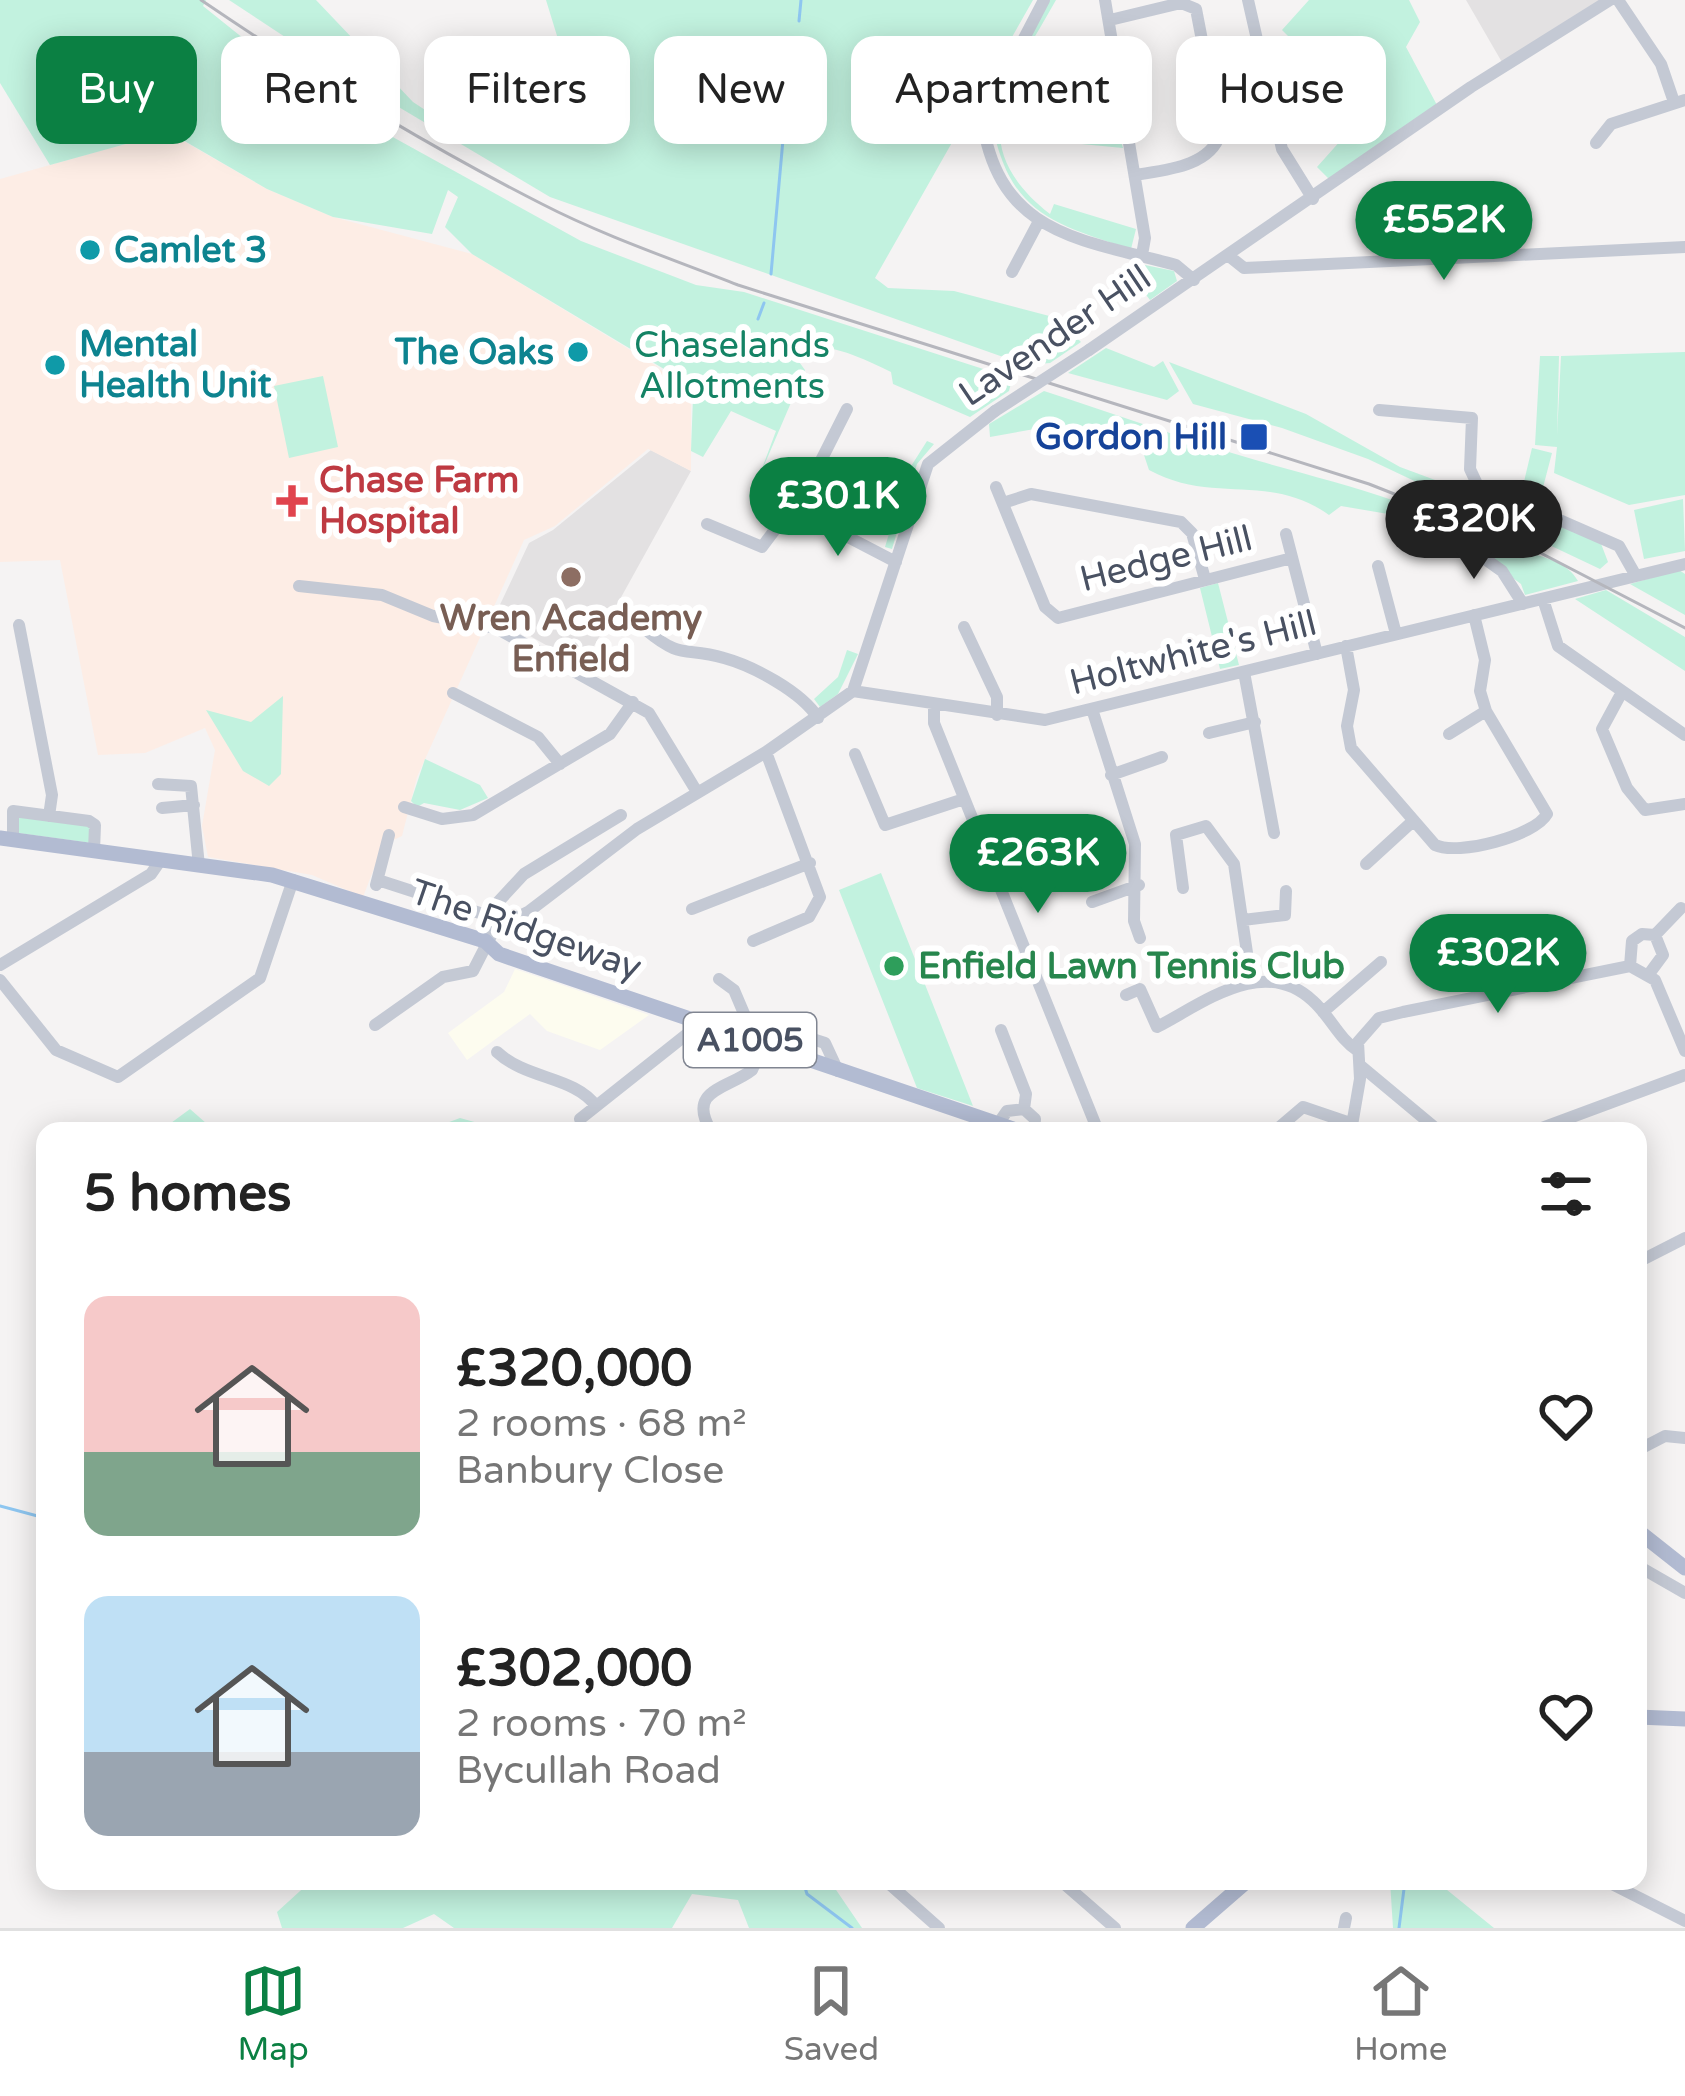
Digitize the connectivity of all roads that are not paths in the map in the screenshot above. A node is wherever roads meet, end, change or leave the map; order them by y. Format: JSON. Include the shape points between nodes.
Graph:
{"nodes":[{"id":1,"x":1044,"y":0,"type":"edge"},
{"id":2,"x":1105,"y":0,"type":"edge"},
{"id":3,"x":1248,"y":0,"type":"edge"},
{"id":4,"x":1614,"y":0,"type":"edge"},
{"id":5,"x":1111,"y":20,"type":"junction"},
{"id":6,"x":1680,"y":101,"type":"edge"},
{"id":7,"x":1596,"y":143,"type":"dead end"},
{"id":8,"x":1135,"y":175,"type":"junction"},
{"id":9,"x":1313,"y":199,"type":"junction"},
{"id":10,"x":1038,"y":223,"type":"junction"},
{"id":11,"x":1685,"y":248,"type":"edge"},
{"id":12,"x":1142,"y":255,"type":"junction"},
{"id":13,"x":1229,"y":256,"type":"junction"},
{"id":14,"x":1012,"y":272,"type":"dead end"},
{"id":15,"x":1194,"y":280,"type":"junction"},
{"id":16,"x":848,"y":409,"type":"dead end"},
{"id":17,"x":1379,"y":410,"type":"dead end"},
{"id":18,"x":1472,"y":418,"type":"junction"},
{"id":19,"x":1492,"y":418,"type":"dead end"},
{"id":20,"x":996,"y":487,"type":"dead end"},
{"id":21,"x":1003,"y":503,"type":"junction"},
{"id":22,"x":796,"y":510,"type":"junction"},
{"id":23,"x":707,"y":524,"type":"dead end"},
{"id":24,"x":1286,"y":534,"type":"dead end"},
{"id":25,"x":1457,"y":539,"type":"dead end"},
{"id":26,"x":1292,"y":559,"type":"junction"},
{"id":27,"x":896,"y":562,"type":"junction"},
{"id":28,"x":1685,"y":564,"type":"edge"},
{"id":29,"x":1378,"y":566,"type":"dead end"},
{"id":30,"x":1636,"y":576,"type":"junction"},
{"id":31,"x":1204,"y":579,"type":"junction"},
{"id":32,"x":299,"y":586,"type":"dead end"},
{"id":33,"x":1543,"y":599,"type":"junction"},
{"id":34,"x":1523,"y":604,"type":"junction"},
{"id":35,"x":1474,"y":615,"type":"junction"},
{"id":36,"x":19,"y":625,"type":"dead end"},
{"id":37,"x":964,"y":627,"type":"dead end"},
{"id":38,"x":646,"y":630,"type":"dead end"},
{"id":39,"x":1396,"y":634,"type":"junction"},
{"id":40,"x":1346,"y":646,"type":"junction"},
{"id":41,"x":1317,"y":654,"type":"junction"},
{"id":42,"x":1244,"y":672,"type":"junction"},
{"id":43,"x":854,"y":692,"type":"junction"},
{"id":44,"x":1622,"y":692,"type":"junction"},
{"id":45,"x":452,"y":693,"type":"dead end"},
{"id":46,"x":633,"y":702,"type":"junction"},
{"id":47,"x":934,"y":704,"type":"junction"},
{"id":48,"x":1092,"y":709,"type":"junction"},
{"id":49,"x":1486,"y":711,"type":"junction"},
{"id":50,"x":998,"y":715,"type":"junction"},
{"id":51,"x":818,"y":718,"type":"junction"},
{"id":52,"x":1255,"y":722,"type":"junction"},
{"id":53,"x":1210,"y":733,"type":"dead end"},
{"id":54,"x":1449,"y":734,"type":"dead end"},
{"id":55,"x":1685,"y":735,"type":"edge"},
{"id":56,"x":766,"y":752,"type":"junction"},
{"id":57,"x":855,"y":754,"type":"dead end"},
{"id":58,"x":1162,"y":758,"type":"dead end"},
{"id":59,"x":560,"y":764,"type":"junction"},
{"id":60,"x":1111,"y":775,"type":"junction"},
{"id":61,"x":158,"y":784,"type":"dead end"},
{"id":62,"x":697,"y":792,"type":"junction"},
{"id":63,"x":964,"y":799,"type":"junction"},
{"id":64,"x":1685,"y":804,"type":"edge"},
{"id":65,"x":194,"y":806,"type":"junction"},
{"id":66,"x":404,"y":807,"type":"dead end"},
{"id":67,"x":162,"y":808,"type":"dead end"},
{"id":68,"x":6,"y":810,"type":"edge"},
{"id":69,"x":621,"y":815,"type":"dead end"},
{"id":70,"x":50,"y":816,"type":"junction"},
{"id":71,"x":1413,"y":821,"type":"junction"},
{"id":72,"x":1274,"y":833,"type":"dead end"},
{"id":73,"x":389,"y":835,"type":"dead end"},
{"id":74,"x":7,"y":839,"type":"edge"},
{"id":75,"x":94,"y":851,"type":"junction"},
{"id":76,"x":561,"y":851,"type":"junction"},
{"id":77,"x":160,"y":861,"type":"junction"},
{"id":78,"x":810,"y":863,"type":"junction"},
{"id":79,"x":1366,"y":864,"type":"dead end"},
{"id":80,"x":199,"y":866,"type":"junction"},
{"id":81,"x":578,"y":874,"type":"junction"},
{"id":82,"x":293,"y":880,"type":"junction"},
{"id":83,"x":1139,"y":885,"type":"junction"},
{"id":84,"x":1183,"y":888,"type":"dead end"},
{"id":85,"x":1286,"y":891,"type":"dead end"},
{"id":86,"x":1092,"y":902,"type":"dead end"},
{"id":87,"x":1681,"y":908,"type":"dead end"},
{"id":88,"x":692,"y":909,"type":"dead end"},
{"id":89,"x":1243,"y":920,"type":"junction"},
{"id":90,"x":1655,"y":935,"type":"junction"},
{"id":91,"x":1140,"y":938,"type":"dead end"},
{"id":92,"x":754,"y":940,"type":"dead end"},
{"id":93,"x":485,"y":941,"type":"junction"},
{"id":94,"x":1381,"y":962,"type":"dead end"},
{"id":95,"x":0,"y":964,"type":"edge"},
{"id":96,"x":1630,"y":966,"type":"junction"},
{"id":97,"x":1649,"y":974,"type":"junction"},
{"id":98,"x":0,"y":980,"type":"edge"},
{"id":99,"x":719,"y":980,"type":"dead end"},
{"id":100,"x":1251,"y":980,"type":"junction"},
{"id":101,"x":1126,"y":995,"type":"dead end"},
{"id":102,"x":1323,"y":1012,"type":"junction"},
{"id":103,"x":701,"y":1023,"type":"junction"},
{"id":104,"x":375,"y":1025,"type":"dead end"},
{"id":105,"x":1001,"y":1030,"type":"dead end"},
{"id":106,"x":789,"y":1044,"type":"junction"},
{"id":107,"x":763,"y":1045,"type":"junction"},
{"id":108,"x":1685,"y":1051,"type":"edge"},
{"id":109,"x":497,"y":1052,"type":"dead end"},
{"id":110,"x":1359,"y":1058,"type":"junction"},
{"id":111,"x":1685,"y":1075,"type":"edge"},
{"id":112,"x":596,"y":1106,"type":"junction"},
{"id":113,"x":1024,"y":1109,"type":"junction"},
{"id":114,"x":580,"y":1119,"type":"dead end"},
{"id":115,"x":707,"y":1122,"type":"edge"},
{"id":116,"x":967,"y":1122,"type":"edge"},
{"id":117,"x":999,"y":1122,"type":"edge"},
{"id":118,"x":1034,"y":1122,"type":"edge"},
{"id":119,"x":1094,"y":1122,"type":"edge"},
{"id":120,"x":1285,"y":1122,"type":"edge"},
{"id":121,"x":1338,"y":1122,"type":"edge"},
{"id":122,"x":1353,"y":1122,"type":"edge"},
{"id":123,"x":1428,"y":1122,"type":"edge"},
{"id":124,"x":1558,"y":1122,"type":"edge"},
{"id":125,"x":1685,"y":1238,"type":"edge"},
{"id":126,"x":1647,"y":1257,"type":"edge"},
{"id":127,"x":1685,"y":1438,"type":"edge"},
{"id":128,"x":1647,"y":1445,"type":"edge"},
{"id":129,"x":1647,"y":1539,"type":"edge"},
{"id":130,"x":1678,"y":1563,"type":"edge"},
{"id":131,"x":1647,"y":1572,"type":"edge"},
{"id":132,"x":1653,"y":1576,"type":"junction"},
{"id":133,"x":1685,"y":1593,"type":"edge"},
{"id":134,"x":1647,"y":1717,"type":"edge"},
{"id":135,"x":1685,"y":1719,"type":"edge"},
{"id":136,"x":896,"y":1890,"type":"edge"},
{"id":137,"x":1071,"y":1890,"type":"edge"},
{"id":138,"x":1237,"y":1890,"type":"edge"},
{"id":139,"x":1623,"y":1890,"type":"edge"},
{"id":140,"x":1685,"y":1922,"type":"edge"},
{"id":141,"x":939,"y":1928,"type":"edge"},
{"id":142,"x":1115,"y":1928,"type":"edge"},
{"id":143,"x":1193,"y":1928,"type":"edge"}],
"edges":[{"from":1,"to":10,"type":"street","via":[[982,118],[1006,192]]},
{"from":2,"to":5,"type":"street"},
{"from":3,"to":9,"type":"street","via":[[1282,149]]},
{"from":4,"to":6,"type":"street"},
{"from":4,"to":9,"type":"street","name":"Lavender Hill","via":[[1471,87]]},
{"from":5,"to":8,"type":"street"},
{"from":5,"to":8,"type":"street","via":[[1181,3],[1196,9],[1220,134],[1186,165]]},
{"from":6,"to":7,"type":"street","via":[[1611,124]]},
{"from":8,"to":12,"type":"street"},
{"from":9,"to":13,"type":"street","name":"Lavender Hill"},
{"from":10,"to":12,"type":"street"},
{"from":10,"to":14,"type":"street"},
{"from":11,"to":13,"type":"street","via":[[1244,268]]},
{"from":12,"to":15,"type":"street","via":[[1182,267]]},
{"from":13,"to":15,"type":"street","name":"Lavender Hill"},
{"from":15,"to":27,"type":"street","name":"Lavender Hill","bridge":true,"via":[[928,464]]},
{"from":16,"to":22,"type":"street"},
{"from":17,"to":18,"type":"street"},
{"from":18,"to":19,"type":"street"},
{"from":18,"to":30,"type":"street","via":[[1477,484],[1619,546]]},
{"from":20,"to":21,"type":"street","name":"Hedge Hill"},
{"from":21,"to":31,"type":"street","via":[[1031,494],[1181,522],[1192,533]]},
{"from":21,"to":31,"type":"street","name":"Hedge Hill","via":[[1054,616]]},
{"from":22,"to":23,"type":"street","via":[[758,548]]},
{"from":22,"to":27,"type":"street"},
{"from":24,"to":26,"type":"street","name":"Hedge Hill"},
{"from":25,"to":34,"type":"street","via":[[1509,578]]},
{"from":26,"to":31,"type":"street","name":"Hedge Hill"},
{"from":26,"to":41,"type":"street","name":"Hedge Hill"},
{"from":27,"to":43,"type":"street","name":"Lavender Hill"},
{"from":28,"to":30,"type":"street","name":"Holtwhite's Hill"},
{"from":29,"to":39,"type":"street"},
{"from":30,"to":33,"type":"street","name":"Holtwhite's Hill"},
{"from":32,"to":46,"type":"street","via":[[382,595],[433,616],[486,623]]},
{"from":33,"to":34,"type":"street","name":"Holtwhite's Hill"},
{"from":33,"to":44,"type":"street","via":[[1558,646]]},
{"from":34,"to":35,"type":"street","name":"Holtwhite's Hill"},
{"from":35,"to":39,"type":"street","name":"Holtwhite's Hill"},
{"from":35,"to":49,"type":"street"},
{"from":36,"to":70,"type":"street"},
{"from":37,"to":50,"type":"street"},
{"from":38,"to":51,"type":"street","via":[[674,652],[728,659],[806,701]]},
{"from":39,"to":40,"type":"street","name":"Holtwhite's Hill"},
{"from":40,"to":41,"type":"street","name":"Holtwhite's Hill"},
{"from":40,"to":71,"type":"street","via":[[1351,748]]},
{"from":41,"to":42,"type":"street","name":"Holtwhite's Hill"},
{"from":42,"to":48,"type":"street","name":"Holtwhite's Hill"},
{"from":42,"to":52,"type":"street"},
{"from":43,"to":47,"type":"street","name":"Holtwhite's Hill"},
{"from":43,"to":51,"type":"street"},
{"from":44,"to":55,"type":"street"},
{"from":44,"to":64,"type":"street","via":[[1601,729],[1627,788],[1645,810]]},
{"from":45,"to":59,"type":"street","via":[[538,737]]},
{"from":46,"to":59,"type":"street","via":[[616,730]]},
{"from":46,"to":62,"type":"street","via":[[655,720]]},
{"from":47,"to":50,"type":"street","name":"Holtwhite's Hill"},
{"from":47,"to":63,"type":"street"},
{"from":48,"to":50,"type":"street","name":"Holtwhite's Hill","via":[[1032,721]]},
{"from":48,"to":60,"type":"street"},
{"from":49,"to":54,"type":"street"},
{"from":49,"to":71,"type":"street","via":[[1542,800],[1542,824],[1444,850]]},
{"from":51,"to":56,"type":"street"},
{"from":52,"to":53,"type":"street"},
{"from":52,"to":72,"type":"street"},
{"from":56,"to":62,"type":"street"},
{"from":56,"to":78,"type":"street"},
{"from":57,"to":63,"type":"street","via":[[885,825]]},
{"from":58,"to":60,"type":"street"},
{"from":59,"to":66,"type":"street","via":[[462,818]]},
{"from":60,"to":83,"type":"street","via":[[1135,844]]},
{"from":61,"to":65,"type":"street","via":[[187,784]]},
{"from":62,"to":81,"type":"street"},
{"from":63,"to":119,"type":"street"},
{"from":65,"to":67,"type":"street"},
{"from":65,"to":80,"type":"street"},
{"from":68,"to":70,"type":"street"},
{"from":68,"to":74,"type":"street"},
{"from":69,"to":76,"type":"street"},
{"from":70,"to":75,"type":"street","via":[[93,823]]},
{"from":71,"to":79,"type":"street"},
{"from":73,"to":76,"type":"street","via":[[377,882],[486,915],[524,874]]},
{"from":74,"to":75,"type":"main road","name":"The Ridgeway","number":"A1005"},
{"from":75,"to":77,"type":"main road","name":"The Ridgeway","number":"A1005"},
{"from":76,"to":81,"type":"street"},
{"from":77,"to":80,"type":"main road","name":"The Ridgeway","number":"A1005"},
{"from":77,"to":95,"type":"street","via":[[151,874]]},
{"from":78,"to":88,"type":"street"},
{"from":78,"to":92,"type":"street","via":[[820,889],[815,912]]},
{"from":80,"to":82,"type":"main road","name":"The Ridgeway","number":"A1005"},
{"from":81,"to":93,"type":"street"},
{"from":82,"to":93,"type":"main road","name":"The Ridgeway","number":"A1005"},
{"from":82,"to":98,"type":"street","via":[[260,978],[118,1077],[61,1054]]},
{"from":83,"to":86,"type":"street"},
{"from":83,"to":91,"type":"street"},
{"from":84,"to":89,"type":"street","via":[[1176,835],[1207,826],[1234,864]]},
{"from":85,"to":89,"type":"street","via":[[1285,915]]},
{"from":87,"to":90,"type":"street"},
{"from":89,"to":100,"type":"street"},
{"from":90,"to":96,"type":"street","via":[[1632,941]]},
{"from":90,"to":97,"type":"street","via":[[1663,956]]},
{"from":93,"to":103,"type":"main road","name":"The Ridgeway","number":"A1005","via":[[499,953]]},
{"from":93,"to":104,"type":"street","via":[[473,971],[443,977]]},
{"from":94,"to":102,"type":"street"},
{"from":96,"to":97,"type":"street"},
{"from":96,"to":110,"type":"street","via":[[1384,1016],[1360,1038]]},
{"from":97,"to":108,"type":"street"},
{"from":99,"to":106,"type":"street","via":[[734,990],[748,1023]]},
{"from":100,"to":101,"type":"street","via":[[1157,1027],[1140,989]]},
{"from":100,"to":102,"type":"street","via":[[1292,988]]},
{"from":102,"to":110,"type":"street"},
{"from":103,"to":107,"type":"main road","name":"The Ridgeway","number":"A1005"},
{"from":103,"to":112,"type":"street"},
{"from":105,"to":113,"type":"street","via":[[1026,1094]]},
{"from":106,"to":107,"type":"main road","name":"The Ridgeway","number":"A1005"},
{"from":106,"to":116,"type":"main road","name":"The Ridgeway","number":"A1005"},
{"from":107,"to":115,"type":"street","via":[[752,1070],[704,1100]]},
{"from":109,"to":112,"type":"street","via":[[517,1071],[580,1090]]},
{"from":110,"to":122,"type":"street"},
{"from":110,"to":123,"type":"street"},
{"from":111,"to":124,"type":"street"},
{"from":112,"to":114,"type":"street"},
{"from":113,"to":117,"type":"street","via":[[1007,1111]]},
{"from":113,"to":118,"type":"street"},
{"from":120,"to":121,"type":"street","via":[[1303,1107]]},
{"from":125,"to":126,"type":"street"},
{"from":127,"to":128,"type":"street"},
{"from":129,"to":130,"type":"main road"},
{"from":130,"to":132,"type":"street"},
{"from":131,"to":132,"type":"street"},
{"from":132,"to":133,"type":"street"},
{"from":134,"to":135,"type":"main road"},
{"from":136,"to":141,"type":"street"},
{"from":137,"to":142,"type":"street"},
{"from":138,"to":143,"type":"main road"},
{"from":139,"to":140,"type":"street"}]}
